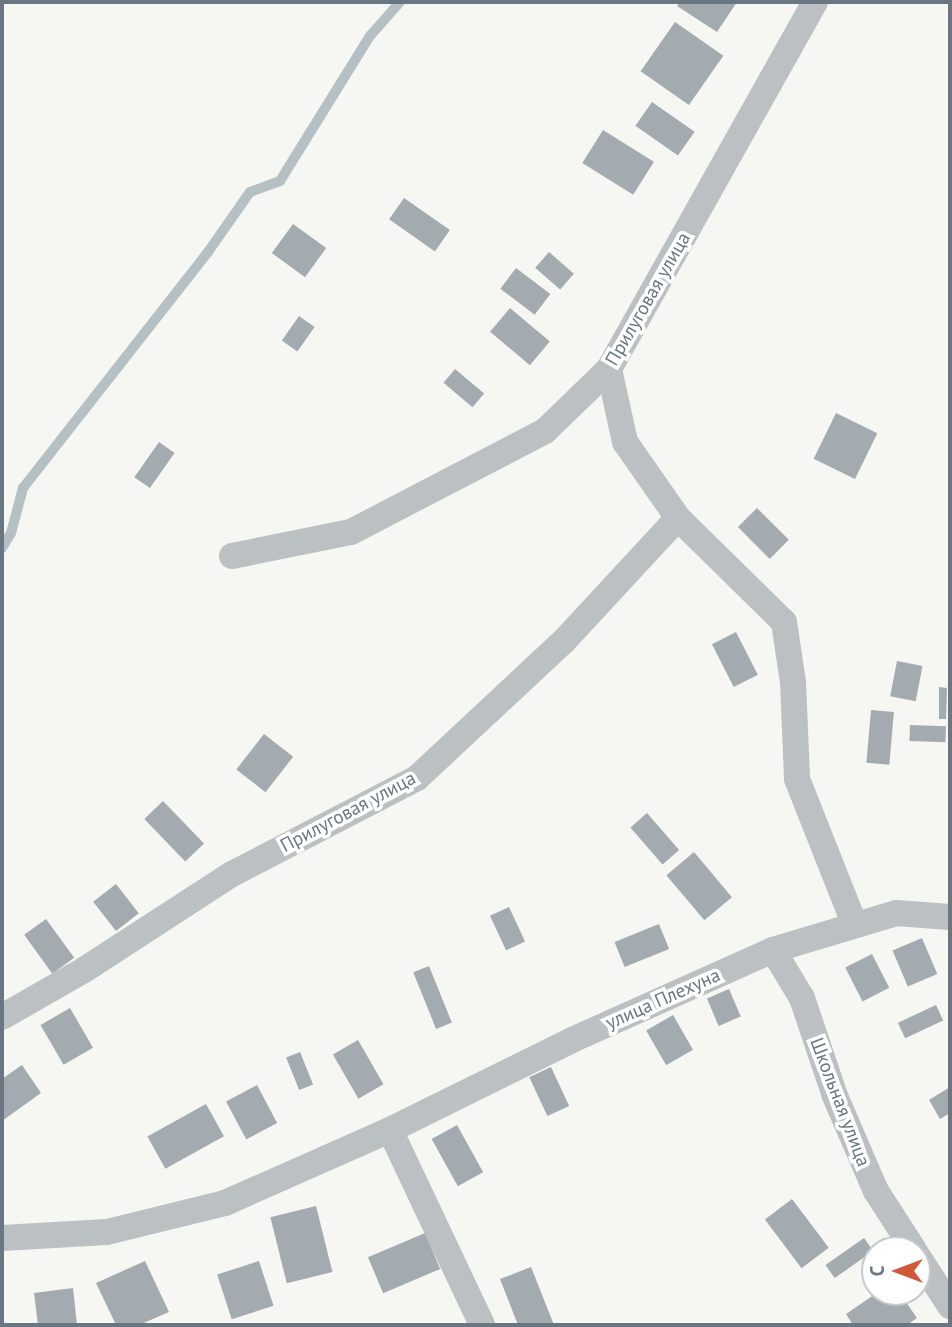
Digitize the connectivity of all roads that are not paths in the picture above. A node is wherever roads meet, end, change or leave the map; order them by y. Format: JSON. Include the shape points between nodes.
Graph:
{"nodes":[{"id":1,"x":815,"y":2,"type":"edge"},
{"id":2,"x":610,"y":369,"type":"junction"},
{"id":3,"x":678,"y":518,"type":"junction"},
{"id":4,"x":232,"y":556,"type":"dead end"},
{"id":5,"x":950,"y":917,"type":"edge"},
{"id":6,"x":854,"y":923,"type":"junction"},
{"id":7,"x":773,"y":950,"type":"junction"},
{"id":8,"x":2,"y":1017,"type":"edge"},
{"id":9,"x":390,"y":1130,"type":"junction"},
{"id":10,"x":905,"y":1236,"type":"edge"},
{"id":11,"x":2,"y":1238,"type":"edge"},
{"id":12,"x":931,"y":1277,"type":"edge"},
{"id":13,"x":950,"y":1306,"type":"edge"},
{"id":14,"x":482,"y":1325,"type":"edge"}],
"edges":[{"from":1,"to":2,"type":"street","name":"Прилуговая улица"},
{"from":2,"to":3,"type":"street","via":[[625,442]]},
{"from":2,"to":4,"type":"street","name":"Прилуговая улица","via":[[545,431],[351,532]]},
{"from":3,"to":6,"type":"street","via":[[784,622],[793,682],[797,779]]},
{"from":3,"to":8,"type":"street","name":"Прилуговая улица","via":[[563,642],[416,778],[232,874]]},
{"from":5,"to":6,"type":"street","name":"улица Плехуна","via":[[896,913]]},
{"from":6,"to":7,"type":"street","name":"улица Плехуна"},
{"from":7,"to":9,"type":"street","name":"улица Плехуна","via":[[572,1040]]},
{"from":7,"to":10,"type":"street","name":"Школьная улица","via":[[802,998],[835,1096],[876,1191]]},
{"from":9,"to":11,"type":"street","name":"улица Плехуна","via":[[225,1203],[107,1232]]},
{"from":9,"to":14,"type":"street"},
{"from":12,"to":13,"type":"street"}]}
